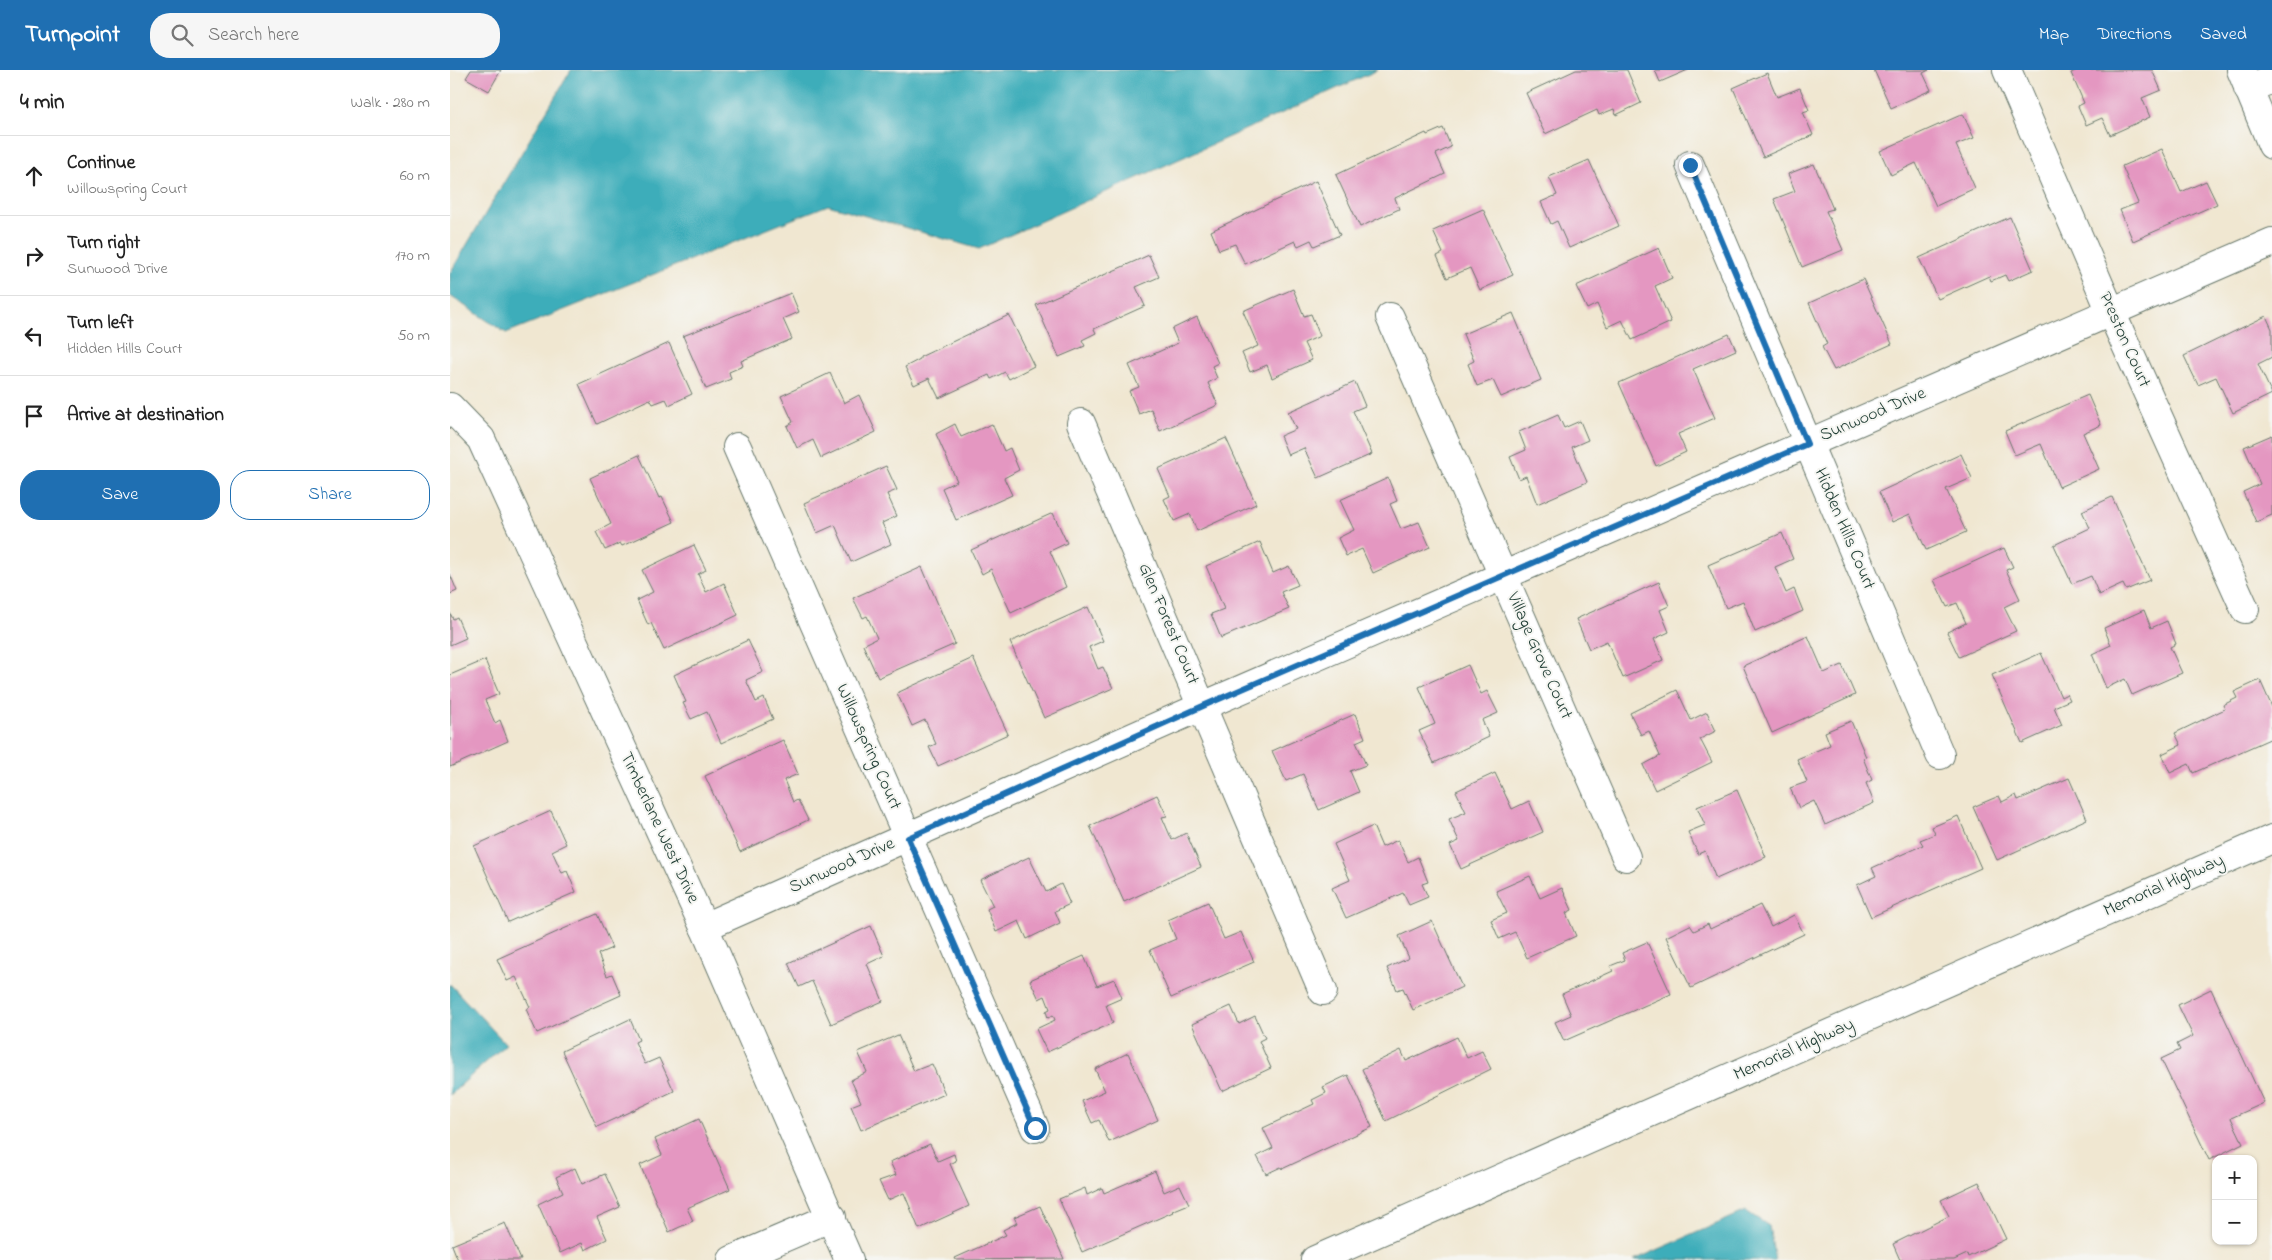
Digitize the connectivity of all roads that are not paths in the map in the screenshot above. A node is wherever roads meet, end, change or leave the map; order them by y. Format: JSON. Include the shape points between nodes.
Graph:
{"nodes":[{"id":1,"x":2007,"y":70,"type":"edge"},
{"id":2,"x":2254,"y":79,"type":"edge"},
{"id":3,"x":2272,"y":145,"type":"edge"},
{"id":4,"x":1690,"y":165,"type":"dead end"},
{"id":5,"x":2272,"y":242,"type":"edge"},
{"id":6,"x":2111,"y":312,"type":"junction"},
{"id":7,"x":1390,"y":317,"type":"dead end"},
{"id":8,"x":450,"y":407,"type":"edge"},
{"id":9,"x":1081,"y":423,"type":"dead end"},
{"id":10,"x":1807,"y":444,"type":"junction"},
{"id":11,"x":737,"y":447,"type":"dead end"},
{"id":12,"x":1504,"y":576,"type":"junction"},
{"id":13,"x":2245,"y":609,"type":"dead end"},
{"id":14,"x":1203,"y":706,"type":"junction"},
{"id":15,"x":1940,"y":755,"type":"dead end"},
{"id":16,"x":908,"y":838,"type":"junction"},
{"id":17,"x":2272,"y":839,"type":"edge"},
{"id":18,"x":1626,"y":857,"type":"dead end"},
{"id":19,"x":704,"y":927,"type":"junction"},
{"id":20,"x":1323,"y":991,"type":"dead end"},
{"id":21,"x":1035,"y":1128,"type":"dead end"},
{"id":22,"x":832,"y":1217,"type":"junction"},
{"id":23,"x":732,"y":1260,"type":"edge"},
{"id":24,"x":849,"y":1260,"type":"edge"},
{"id":25,"x":1315,"y":1260,"type":"edge"}],
"edges":[{"from":1,"to":6,"type":"street","name":"Preston Court"},
{"from":2,"to":3,"type":"street"},
{"from":4,"to":10,"type":"street","name":"Hidden Hills Court"},
{"from":5,"to":6,"type":"street","name":"Sunwood Drive"},
{"from":6,"to":10,"type":"street","name":"Sunwood Drive"},
{"from":6,"to":13,"type":"street","name":"Preston Court"},
{"from":7,"to":12,"type":"street","name":"Village Grove Court"},
{"from":8,"to":19,"type":"street","name":"Timberlane West Drive","via":[[481,439]]},
{"from":9,"to":14,"type":"street","name":"Glen Forest Court"},
{"from":10,"to":12,"type":"street","name":"Sunwood Drive"},
{"from":10,"to":15,"type":"street","name":"Hidden Hills Court"},
{"from":11,"to":16,"type":"street","name":"Willowspring Court"},
{"from":12,"to":14,"type":"street","name":"Sunwood Drive"},
{"from":12,"to":18,"type":"street","name":"Village Grove Court"},
{"from":14,"to":16,"type":"street","name":"Sunwood Drive"},
{"from":14,"to":20,"type":"street","name":"Glen Forest Court"},
{"from":16,"to":19,"type":"street","name":"Sunwood Drive"},
{"from":16,"to":21,"type":"street","name":"Willowspring Court"},
{"from":17,"to":25,"type":"street","name":"Memorial Highway"},
{"from":19,"to":22,"type":"street","name":"Timberlane West Drive"},
{"from":22,"to":23,"type":"street"},
{"from":22,"to":24,"type":"street","name":"Timberlane West Drive"}]}
